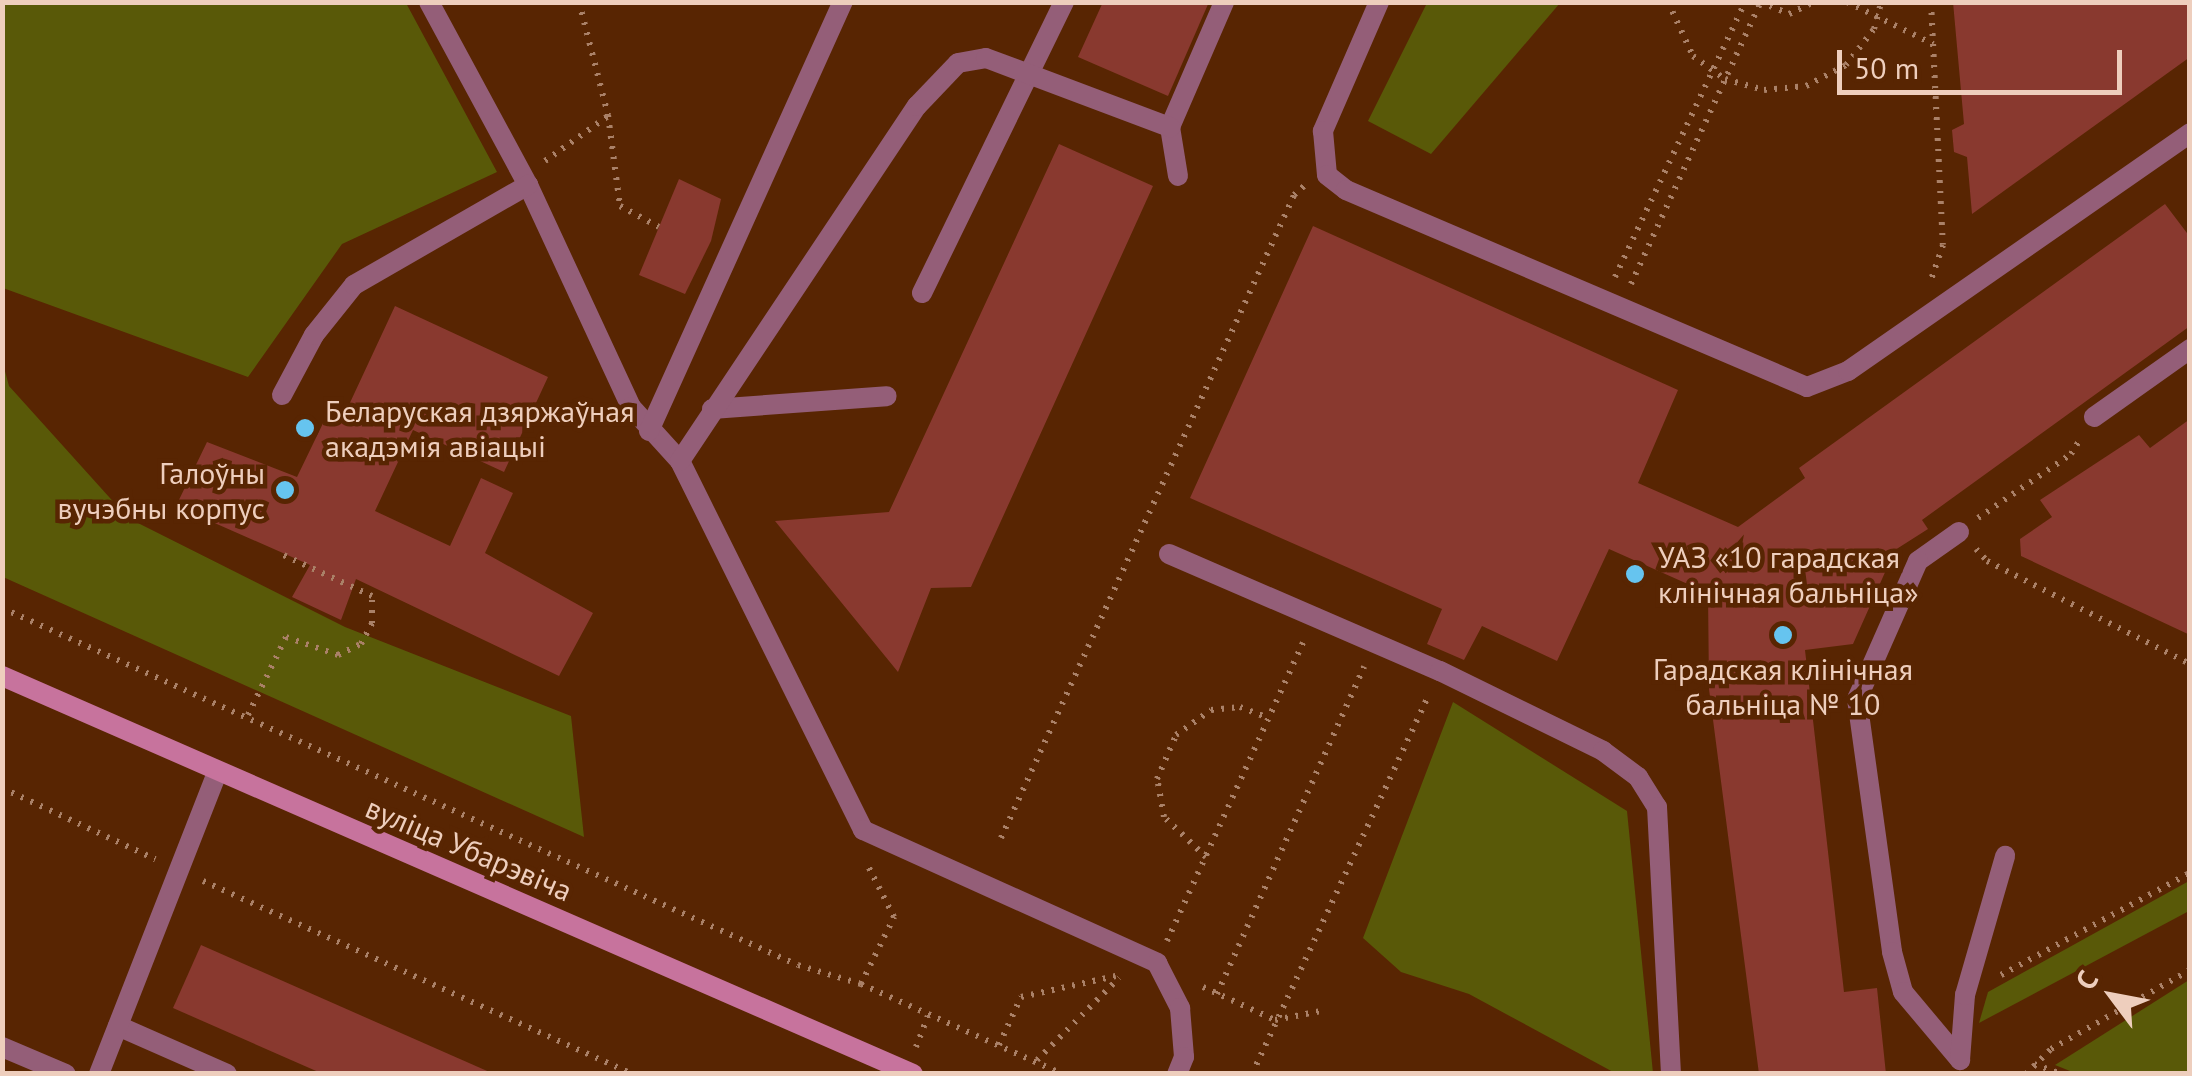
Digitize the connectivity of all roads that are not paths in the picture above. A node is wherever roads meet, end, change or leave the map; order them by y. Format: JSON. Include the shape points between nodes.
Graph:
{"nodes":[{"id":1,"x":843,"y":2,"type":"edge"},
{"id":2,"x":1064,"y":2,"type":"edge"},
{"id":3,"x":1224,"y":2,"type":"edge"},
{"id":4,"x":1379,"y":2,"type":"edge"},
{"id":5,"x":430,"y":3,"type":"edge"},
{"id":6,"x":1032,"y":72,"type":"junction"},
{"id":7,"x":1170,"y":127,"type":"junction"},
{"id":8,"x":2190,"y":133,"type":"edge"},
{"id":9,"x":1178,"y":176,"type":"dead end"},
{"id":10,"x":526,"y":180,"type":"junction"},
{"id":11,"x":922,"y":293,"type":"dead end"},
{"id":12,"x":2190,"y":349,"type":"edge"},
{"id":13,"x":282,"y":395,"type":"dead end"},
{"id":14,"x":887,"y":396,"type":"dead end"},
{"id":15,"x":712,"y":409,"type":"junction"},
{"id":16,"x":2094,"y":417,"type":"road end"},
{"id":17,"x":649,"y":430,"type":"junction"},
{"id":18,"x":680,"y":461,"type":"junction"},
{"id":19,"x":1959,"y":532,"type":"road end"},
{"id":20,"x":1169,"y":554,"type":"dead end"},
{"id":21,"x":2,"y":676,"type":"edge"},
{"id":22,"x":217,"y":773,"type":"junction"},
{"id":23,"x":2005,"y":856,"type":"dead end"},
{"id":24,"x":118,"y":1026,"type":"junction"},
{"id":25,"x":2,"y":1047,"type":"edge"},
{"id":26,"x":66,"y":1074,"type":"edge"},
{"id":27,"x":99,"y":1074,"type":"edge"},
{"id":28,"x":227,"y":1074,"type":"edge"},
{"id":29,"x":913,"y":1074,"type":"edge"},
{"id":30,"x":1177,"y":1074,"type":"edge"},
{"id":31,"x":1671,"y":1074,"type":"edge"}],
"edges":[{"from":1,"to":17,"type":"lane"},
{"from":2,"to":6,"type":"lane"},
{"from":3,"to":7,"type":"lane"},
{"from":4,"to":8,"type":"lane","via":[[1323,130],[1325,168],[1346,190],[1807,387],[1848,371]]},
{"from":5,"to":10,"type":"lane"},
{"from":6,"to":7,"type":"lane"},
{"from":6,"to":11,"type":"lane"},
{"from":6,"to":15,"type":"lane","via":[[986,58],[958,63],[917,106]]},
{"from":7,"to":9,"type":"lane"},
{"from":10,"to":13,"type":"lane","via":[[354,285],[314,334]]},
{"from":10,"to":17,"type":"lane","via":[[600,347]]},
{"from":12,"to":16,"type":"lane"},
{"from":14,"to":15,"type":"lane"},
{"from":15,"to":18,"type":"lane"},
{"from":17,"to":18,"type":"lane"},
{"from":18,"to":30,"type":"lane","via":[[863,830],[1158,963],[1180,1008],[1184,1058]]},
{"from":19,"to":23,"type":"lane","via":[[1918,561],[1857,699],[1892,952],[1904,992],[1960,1060],[1965,994]]},
{"from":20,"to":31,"type":"lane","via":[[1440,671],[1603,751],[1638,777],[1657,808]]},
{"from":21,"to":22,"type":"main road","name":"вуліца Убарэвіча"},
{"from":22,"to":24,"type":"lane"},
{"from":22,"to":29,"type":"main road","name":"вуліца Убарэвіча"},
{"from":24,"to":27,"type":"lane"},
{"from":24,"to":28,"type":"lane"},
{"from":25,"to":26,"type":"lane"}]}
